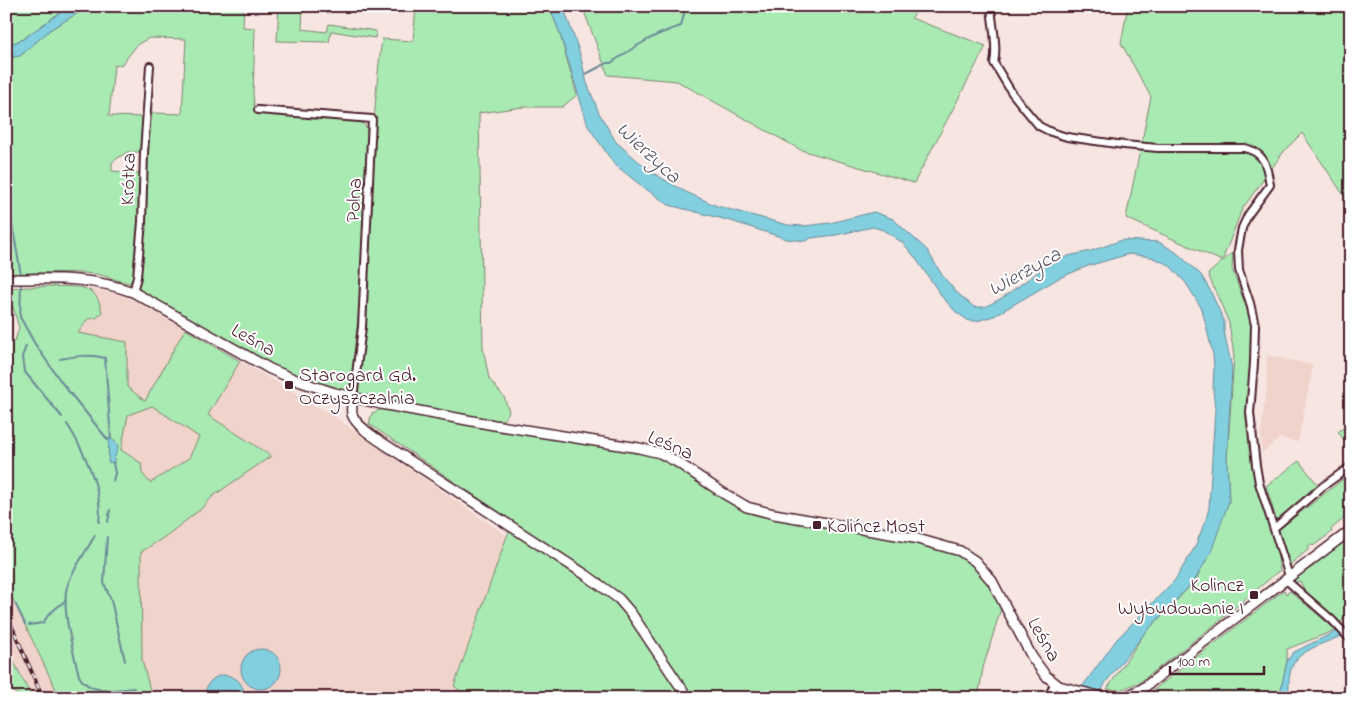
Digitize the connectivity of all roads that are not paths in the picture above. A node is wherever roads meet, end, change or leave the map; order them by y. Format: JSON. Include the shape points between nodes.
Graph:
{"nodes":[{"id":1,"x":990,"y":6,"type":"edge"},
{"id":2,"x":150,"y":66,"type":"dead end"},
{"id":3,"x":258,"y":110,"type":"dead end"},
{"id":4,"x":6,"y":279,"type":"edge"},
{"id":5,"x":133,"y":292,"type":"junction"},
{"id":6,"x":353,"y":398,"type":"junction"},
{"id":7,"x":1351,"y":466,"type":"edge"},
{"id":8,"x":1274,"y":528,"type":"junction"},
{"id":9,"x":1351,"y":530,"type":"edge"},
{"id":10,"x":1287,"y":578,"type":"junction"},
{"id":11,"x":1351,"y":640,"type":"edge"},
{"id":12,"x":1054,"y":684,"type":"junction"},
{"id":13,"x":1103,"y":697,"type":"edge"},
{"id":14,"x":688,"y":698,"type":"edge"},
{"id":15,"x":1048,"y":698,"type":"edge"},
{"id":16,"x":1123,"y":698,"type":"edge"}],
"edges":[{"from":1,"to":8,"type":"street","via":[[996,52],[994,63],[1012,93],[1039,126],[1067,137],[1124,145],[1253,149],[1264,160],[1270,186],[1242,228],[1238,270],[1255,325],[1250,413],[1256,466]]},
{"from":2,"to":5,"type":"street","name":"Krótka","via":[[142,222]]},
{"from":3,"to":6,"type":"street","name":"Polna","via":[[372,119],[362,327]]},
{"from":4,"to":5,"type":"street","name":"Leśna","via":[[82,279]]},
{"from":5,"to":6,"type":"street","name":"Leśna","via":[[287,377]]},
{"from":6,"to":12,"type":"street","name":"Leśna","via":[[660,453],[746,506],[774,514],[914,538],[960,551],[976,561],[992,581],[1032,656]]},
{"from":6,"to":14,"type":"street","via":[[354,420],[363,428],[619,599]]},
{"from":7,"to":8,"type":"street"},
{"from":8,"to":10,"type":"street"},
{"from":9,"to":10,"type":"street"},
{"from":10,"to":11,"type":"street"},
{"from":10,"to":16,"type":"street","via":[[1142,689]]},
{"from":12,"to":13,"type":"street","name":"Leśna"},
{"from":12,"to":15,"type":"street"}]}
